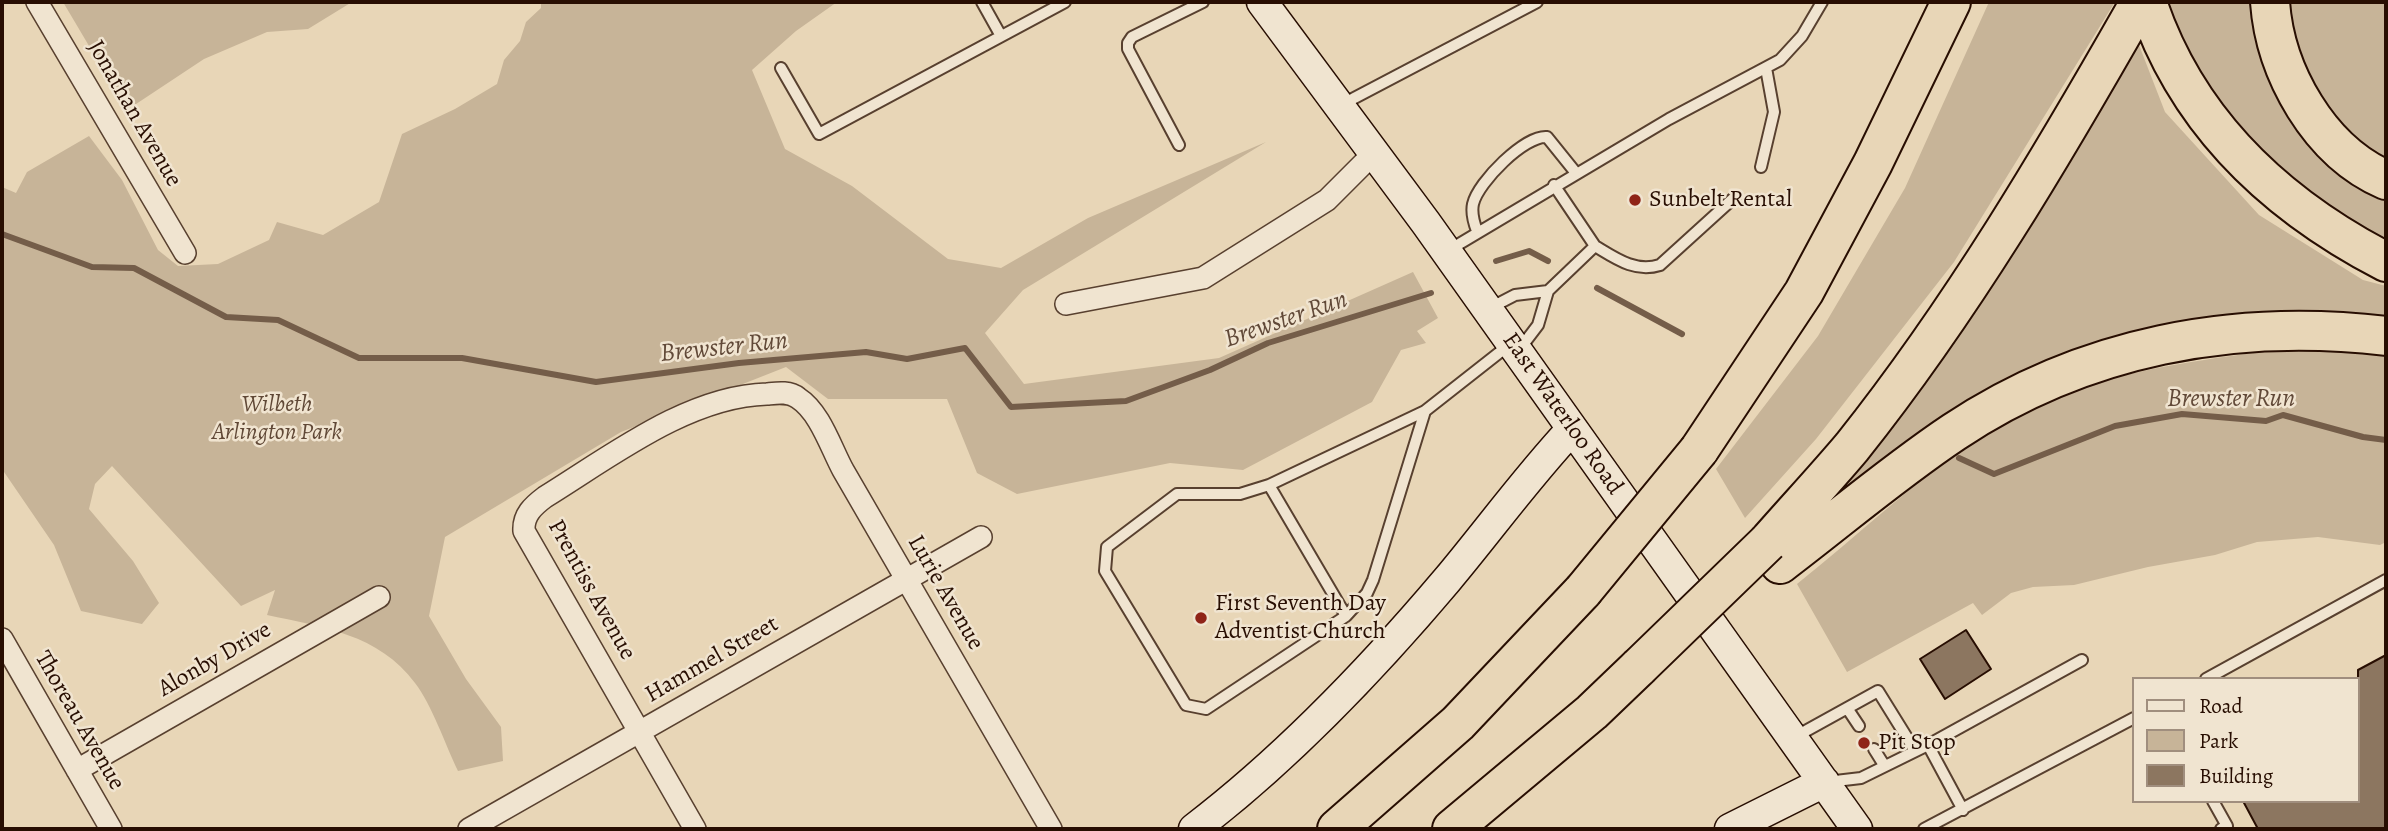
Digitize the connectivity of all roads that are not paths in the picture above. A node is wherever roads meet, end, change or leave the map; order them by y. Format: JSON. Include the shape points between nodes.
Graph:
{"nodes":[{"id":1,"x":37,"y":2,"type":"edge"},
{"id":2,"x":982,"y":2,"type":"edge"},
{"id":3,"x":1065,"y":2,"type":"edge"},
{"id":4,"x":1203,"y":2,"type":"edge"},
{"id":5,"x":1262,"y":2,"type":"edge"},
{"id":6,"x":1537,"y":2,"type":"edge"},
{"id":7,"x":1822,"y":2,"type":"edge"},
{"id":8,"x":2140,"y":2,"type":"edge"},
{"id":9,"x":2147,"y":2,"type":"edge"},
{"id":10,"x":2270,"y":2,"type":"edge"},
{"id":11,"x":1943,"y":12,"type":"edge"},
{"id":12,"x":1001,"y":36,"type":"junction"},
{"id":13,"x":781,"y":68,"type":"dead end"},
{"id":14,"x":1766,"y":68,"type":"junction"},
{"id":15,"x":1338,"y":106,"type":"junction"},
{"id":16,"x":1179,"y":145,"type":"dead end"},
{"id":17,"x":1373,"y":154,"type":"junction"},
{"id":18,"x":1762,"y":167,"type":"dead end"},
{"id":19,"x":1576,"y":173,"type":"junction"},
{"id":20,"x":2386,"y":180,"type":"edge"},
{"id":21,"x":1554,"y":185,"type":"junction"},
{"id":22,"x":1736,"y":196,"type":"dead end"},
{"id":23,"x":1477,"y":231,"type":"junction"},
{"id":24,"x":1595,"y":246,"type":"junction"},
{"id":25,"x":1446,"y":252,"type":"junction"},
{"id":26,"x":185,"y":253,"type":"dead end"},
{"id":27,"x":2386,"y":261,"type":"edge"},
{"id":28,"x":1549,"y":291,"type":"junction"},
{"id":29,"x":1066,"y":304,"type":"dead end"},
{"id":30,"x":1488,"y":310,"type":"junction"},
{"id":31,"x":2386,"y":337,"type":"edge"},
{"id":32,"x":1514,"y":348,"type":"junction"},
{"id":33,"x":786,"y":393,"type":"joint"},
{"id":34,"x":1425,"y":411,"type":"junction"},
{"id":35,"x":1572,"y":429,"type":"junction"},
{"id":36,"x":1269,"y":485,"type":"junction"},
{"id":37,"x":981,"y":537,"type":"dead end"},
{"id":38,"x":1774,"y":553,"type":"junction"},
{"id":39,"x":906,"y":579,"type":"junction"},
{"id":40,"x":2386,"y":580,"type":"edge"},
{"id":41,"x":379,"y":597,"type":"dead end"},
{"id":42,"x":1346,"y":616,"type":"junction"},
{"id":43,"x":2,"y":639,"type":"edge"},
{"id":44,"x":2082,"y":660,"type":"dead end"},
{"id":45,"x":2210,"y":677,"type":"edge"},
{"id":46,"x":1847,"y":708,"type":"junction"},
{"id":47,"x":2132,"y":719,"type":"edge"},
{"id":48,"x":1859,"y":726,"type":"dead end"},
{"id":49,"x":642,"y":731,"type":"junction"},
{"id":50,"x":1793,"y":738,"type":"junction"},
{"id":51,"x":1928,"y":745,"type":"junction"},
{"id":52,"x":1874,"y":749,"type":"dead end"},
{"id":53,"x":1914,"y":750,"type":"junction"},
{"id":54,"x":1884,"y":765,"type":"junction"},
{"id":55,"x":77,"y":770,"type":"junction"},
{"id":56,"x":1824,"y":782,"type":"junction"},
{"id":57,"x":2214,"y":803,"type":"edge"},
{"id":58,"x":1963,"y":810,"type":"junction"},
{"id":59,"x":1944,"y":819,"type":"junction"},
{"id":60,"x":111,"y":829,"type":"edge"},
{"id":61,"x":470,"y":829,"type":"edge"},
{"id":62,"x":695,"y":829,"type":"edge"},
{"id":63,"x":1051,"y":829,"type":"edge"},
{"id":64,"x":1194,"y":829,"type":"edge"},
{"id":65,"x":1337,"y":829,"type":"edge"},
{"id":66,"x":1452,"y":829,"type":"edge"},
{"id":67,"x":1730,"y":829,"type":"edge"},
{"id":68,"x":1857,"y":829,"type":"edge"},
{"id":69,"x":1924,"y":829,"type":"edge"},
{"id":70,"x":1950,"y":829,"type":"edge"},
{"id":71,"x":2221,"y":829,"type":"edge"}],
"edges":[{"from":1,"to":26,"type":"street","name":"Jonathan Avenue"},
{"from":2,"to":12,"type":"lane"},
{"from":3,"to":12,"type":"lane"},
{"from":4,"to":16,"type":"lane","via":[[1128,43]]},
{"from":5,"to":15,"type":"main road","name":"East Waterloo Road"},
{"from":6,"to":15,"type":"lane"},
{"from":7,"to":14,"type":"lane","via":[[1802,36]]},
{"from":8,"to":38,"type":"highway","via":[[2027,194],[1948,315]]},
{"from":9,"to":27,"type":"highway","via":[[2175,70],[2223,138],[2255,173],[2310,217]]},
{"from":10,"to":20,"type":"highway","via":[[2284,66],[2308,111],[2340,147]]},
{"from":11,"to":65,"type":"highway","bridge":true,"via":[[1873,163],[1804,292],[1699,450],[1583,591],[1458,723]]},
{"from":12,"to":13,"type":"lane","via":[[820,134]]},
{"from":14,"to":18,"type":"lane","via":[[1774,112]]},
{"from":14,"to":19,"type":"lane"},
{"from":15,"to":17,"type":"main road","name":"East Waterloo Road"},
{"from":17,"to":25,"type":"main road","name":"East Waterloo Road"},
{"from":17,"to":29,"type":"street","via":[[1327,200],[1203,278]]},
{"from":19,"to":21,"type":"lane"},
{"from":19,"to":23,"type":"lane","via":[[1547,137],[1530,140],[1482,186],[1473,204]]},
{"from":21,"to":23,"type":"lane"},
{"from":21,"to":24,"type":"lane"},
{"from":22,"to":24,"type":"lane","via":[[1660,265],[1635,267]]},
{"from":23,"to":25,"type":"lane"},
{"from":24,"to":28,"type":"lane"},
{"from":25,"to":30,"type":"main road","name":"East Waterloo Road"},
{"from":28,"to":30,"type":"lane","via":[[1515,295]]},
{"from":28,"to":32,"type":"lane","via":[[1538,325]]},
{"from":30,"to":32,"type":"main road","name":"East Waterloo Road"},
{"from":31,"to":38,"type":"highway","via":[[2342,331],[2199,336],[2077,369],[2026,391],[1955,432]]},
{"from":32,"to":34,"type":"lane"},
{"from":32,"to":35,"type":"main road","name":"East Waterloo Road"},
{"from":33,"to":39,"type":"street","name":"Lurie Avenue","via":[[799,398],[819,423]]},
{"from":33,"to":49,"type":"street","name":"Prentiss Avenue","via":[[746,394],[709,403],[545,497],[524,523]]},
{"from":34,"to":36,"type":"lane"},
{"from":34,"to":42,"type":"lane","via":[[1373,580]]},
{"from":35,"to":50,"type":"main road","name":"East Waterloo Road"},
{"from":35,"to":64,"type":"main road","via":[[1365,671],[1277,758]]},
{"from":36,"to":42,"type":"lane"},
{"from":36,"to":42,"type":"lane","via":[[1240,494],[1177,494],[1107,547],[1105,571],[1186,705],[1206,709]]},
{"from":37,"to":39,"type":"street","name":"Hammel Street"},
{"from":38,"to":66,"type":"highway","via":[[1643,673]]},
{"from":39,"to":49,"type":"street","name":"Hammel Street"},
{"from":39,"to":63,"type":"street","name":"Lurie Avenue"},
{"from":40,"to":45,"type":"lane"},
{"from":41,"to":55,"type":"street","name":"Alonby Drive"},
{"from":43,"to":55,"type":"street","name":"Thoreau Avenue"},
{"from":44,"to":51,"type":"lane"},
{"from":46,"to":48,"type":"lane"},
{"from":46,"to":50,"type":"lane"},
{"from":46,"to":53,"type":"lane","via":[[1878,691]]},
{"from":47,"to":58,"type":"lane"},
{"from":49,"to":61,"type":"street","name":"Hammel Street"},
{"from":49,"to":62,"type":"street","name":"Prentiss Avenue"},
{"from":50,"to":56,"type":"main road","name":"East Waterloo Road"},
{"from":51,"to":53,"type":"lane"},
{"from":51,"to":58,"type":"lane"},
{"from":52,"to":54,"type":"lane"},
{"from":53,"to":54,"type":"lane"},
{"from":54,"to":56,"type":"lane","via":[[1861,778]]},
{"from":55,"to":60,"type":"street","name":"Thoreau Avenue"},
{"from":56,"to":67,"type":"main road"},
{"from":56,"to":68,"type":"main road","name":"East Waterloo Road"},
{"from":57,"to":71,"type":"lane","via":[[2227,826]]},
{"from":58,"to":59,"type":"lane"},
{"from":59,"to":69,"type":"lane"},
{"from":59,"to":70,"type":"lane"}]}
